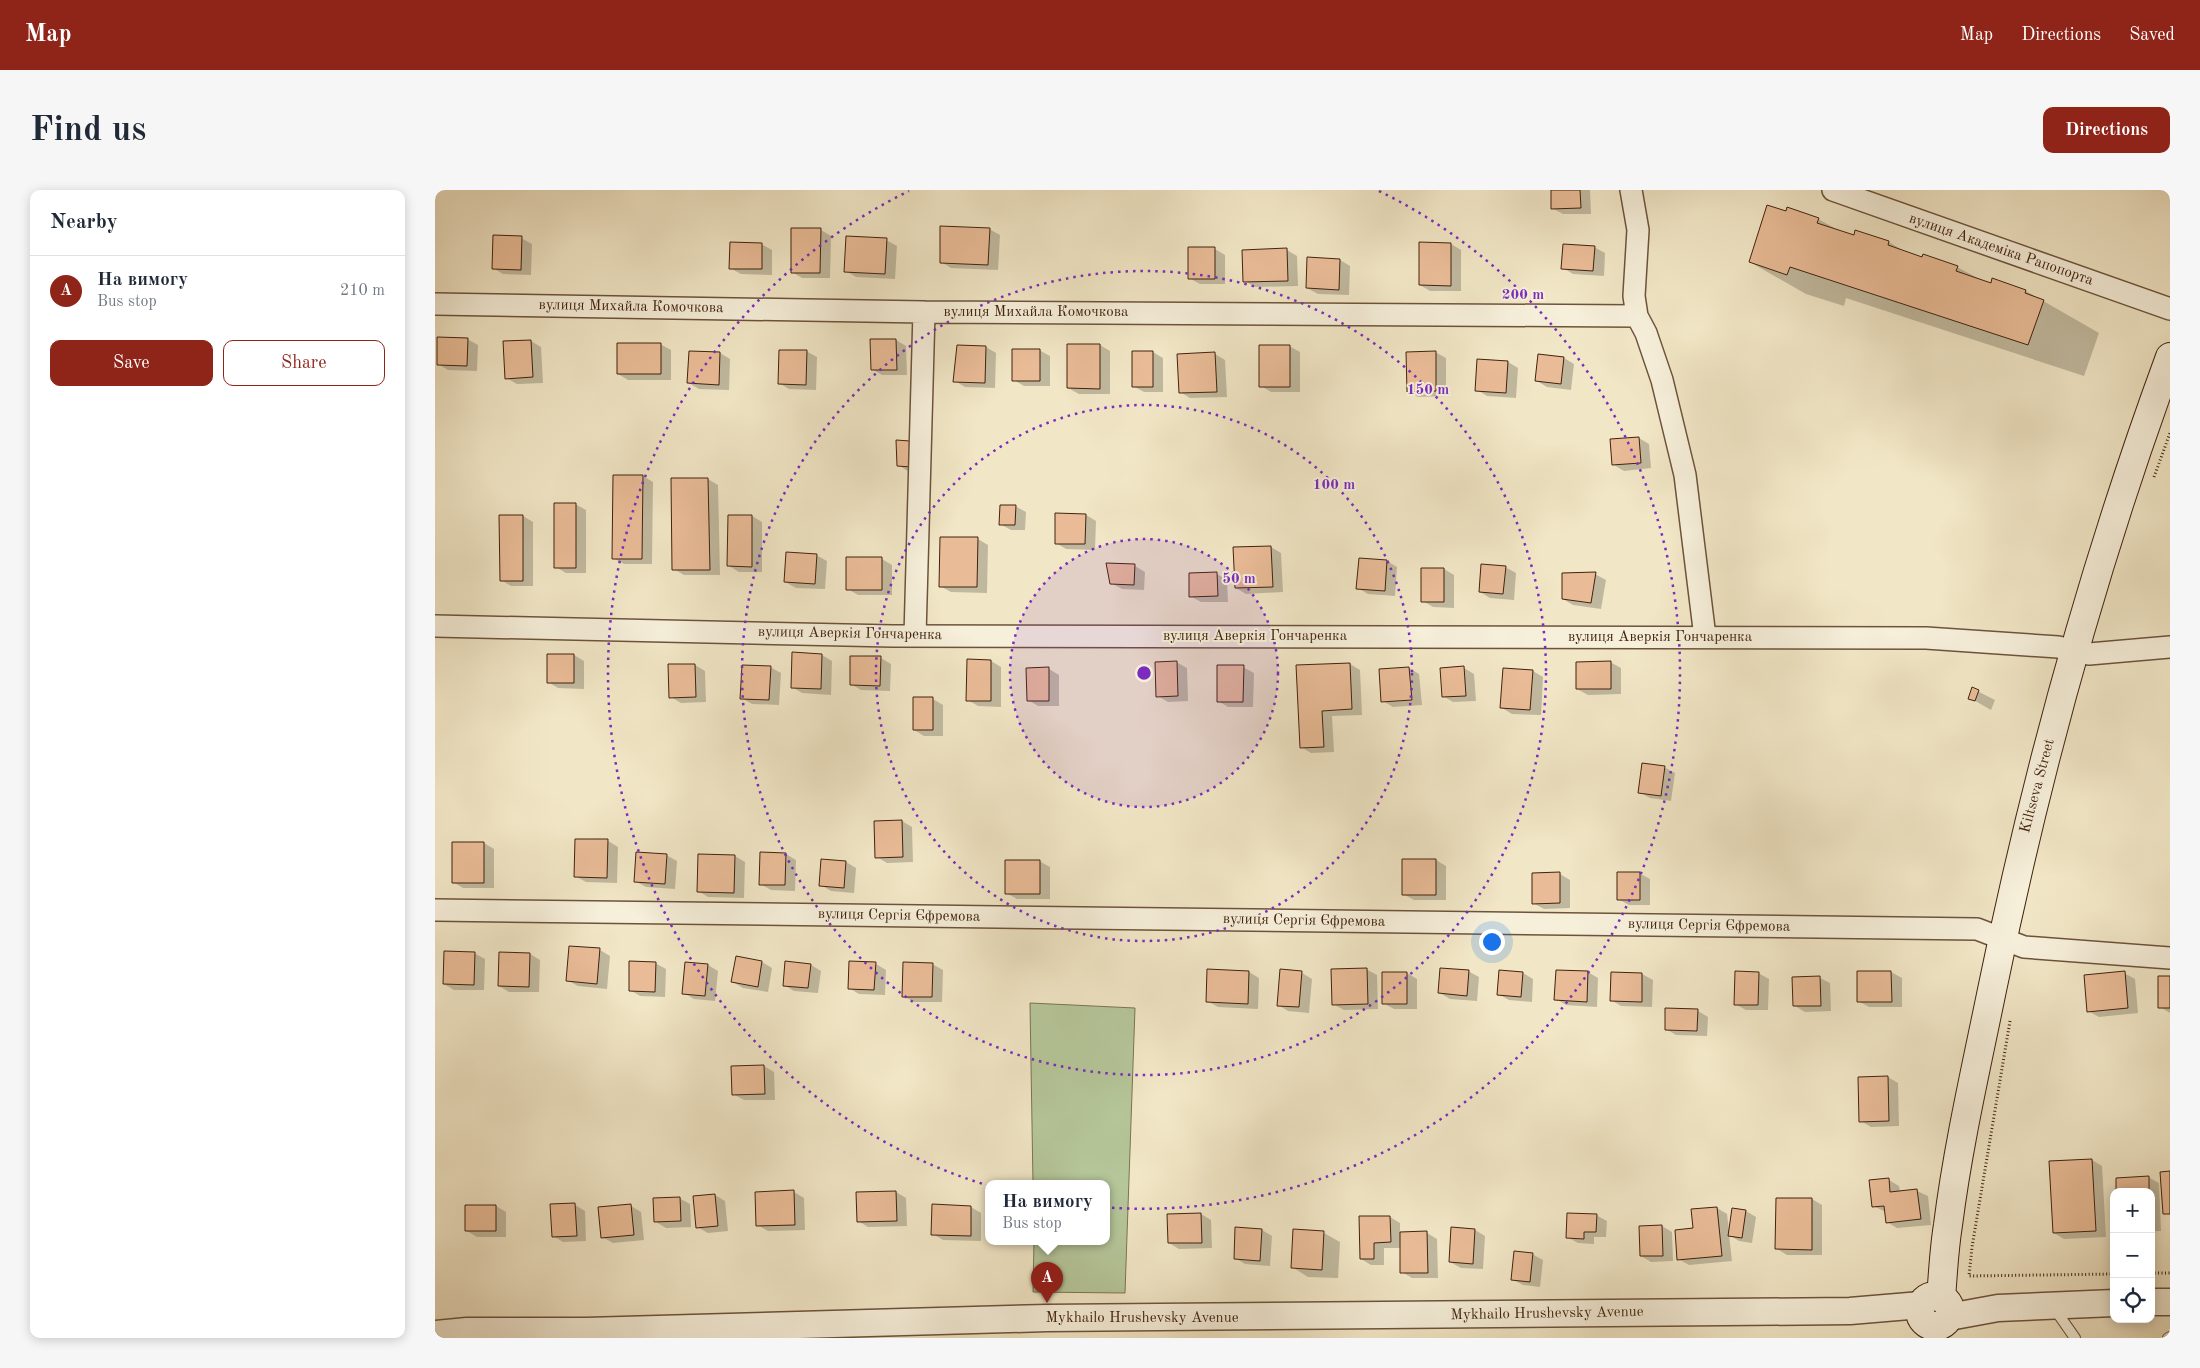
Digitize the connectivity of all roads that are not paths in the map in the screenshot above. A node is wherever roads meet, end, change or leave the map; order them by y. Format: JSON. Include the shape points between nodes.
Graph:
{"nodes":[{"id":1,"x":1631,"y":190,"type":"edge"},
{"id":2,"x":1833,"y":190,"type":"edge"},
{"id":3,"x":435,"y":304,"type":"edge"},
{"id":4,"x":2170,"y":309,"type":"edge"},
{"id":5,"x":924,"y":312,"type":"junction"},
{"id":6,"x":1637,"y":316,"type":"junction"},
{"id":7,"x":2170,"y":357,"type":"edge"},
{"id":8,"x":435,"y":626,"type":"edge"},
{"id":9,"x":915,"y":636,"type":"junction"},
{"id":10,"x":1705,"y":637,"type":"junction"},
{"id":11,"x":2170,"y":647,"type":"edge"},
{"id":12,"x":2074,"y":651,"type":"junction"},
{"id":13,"x":435,"y":910,"type":"edge"},
{"id":14,"x":2002,"y":940,"type":"junction"},
{"id":15,"x":2170,"y":958,"type":"edge"},
{"id":16,"x":2155,"y":1302,"type":"edge"},
{"id":17,"x":2170,"y":1302,"type":"edge"},
{"id":18,"x":2110,"y":1303,"type":"edge"},
{"id":19,"x":2052,"y":1305,"type":"junction"},
{"id":20,"x":1935,"y":1317,"type":"edge"},
{"id":21,"x":683,"y":1333,"type":"edge"},
{"id":22,"x":435,"y":1334,"type":"edge"},
{"id":23,"x":2075,"y":1338,"type":"edge"}],
"edges":[{"from":1,"to":6,"type":"street","via":[[1638,230],[1634,296]]},
{"from":2,"to":4,"type":"street","name":"вулиця Академіка Рапопорта"},
{"from":3,"to":5,"type":"street","name":"вулиця Михайла Комочкова"},
{"from":5,"to":6,"type":"street","name":"вулиця Михайла Комочкова"},
{"from":5,"to":9,"type":"street"},
{"from":6,"to":10,"type":"street","via":[[1662,380],[1685,475]]},
{"from":7,"to":12,"type":"main road","name":"Kiltseva Street","via":[[2124,488]]},
{"from":8,"to":9,"type":"street","name":"вулиця Аверкія Гончаренка"},
{"from":9,"to":10,"type":"street","name":"вулиця Аверкія Гончаренка"},
{"from":10,"to":12,"type":"street","name":"вулиця Аверкія Гончаренка","via":[[1926,638],[2058,647]]},
{"from":11,"to":12,"type":"street","name":"вулиця Аверкія Гончаренка","via":[[2089,654]]},
{"from":12,"to":14,"type":"main road","name":"Kiltseva Street","via":[[2026,829]]},
{"from":13,"to":14,"type":"street","name":"вулиця Сергія Єфремова","via":[[1977,929]]},
{"from":14,"to":15,"type":"street","name":"вулиця Сергія Єфремова","via":[[2024,947]]},
{"from":14,"to":20,"type":"main road","name":"Kiltseva Street","via":[[1962,1134]]},
{"from":16,"to":17,"type":"street"},
{"from":18,"to":19,"type":"street","name":"Mykhailo Hrushevsky Avenue"},
{"from":19,"to":20,"type":"street","name":"Mykhailo Hrushevsky Avenue"},
{"from":19,"to":23,"type":"lane"},
{"from":20,"to":21,"type":"street","name":"Mykhailo Hrushevsky Avenue","via":[[1850,1311],[1047,1318]]},
{"from":21,"to":22,"type":"street","name":"Mykhailo Hrushevsky Avenue","via":[[467,1331]]}]}
